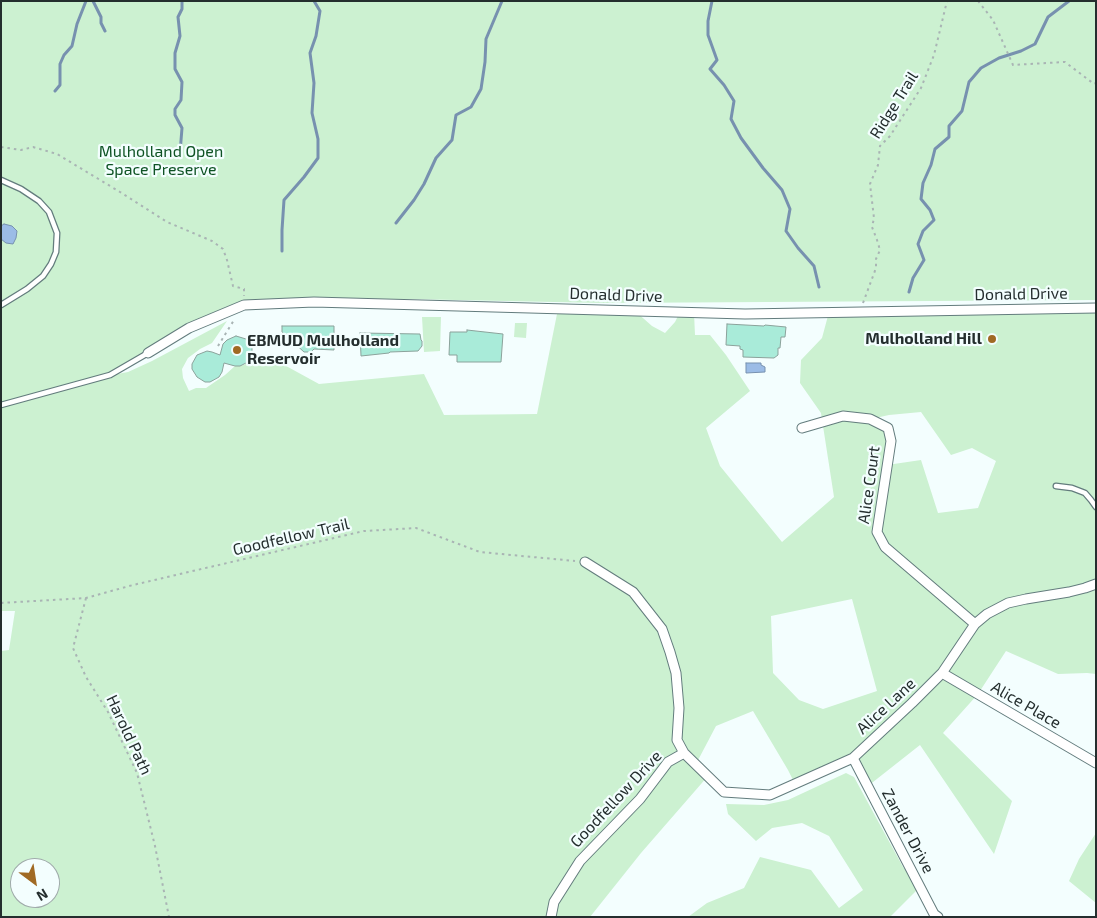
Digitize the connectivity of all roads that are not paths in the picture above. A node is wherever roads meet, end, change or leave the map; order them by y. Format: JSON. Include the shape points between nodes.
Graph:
{"nodes":[{"id":1,"x":1,"y":180,"type":"edge"},
{"id":2,"x":1,"y":305,"type":"edge"},
{"id":3,"x":1096,"y":308,"type":"edge"},
{"id":4,"x":148,"y":353,"type":"joint"},
{"id":5,"x":1,"y":405,"type":"edge"},
{"id":6,"x":802,"y":428,"type":"dead end"},
{"id":7,"x":1056,"y":486,"type":"dead end"},
{"id":8,"x":1096,"y":507,"type":"edge"},
{"id":9,"x":585,"y":562,"type":"road end"},
{"id":10,"x":1096,"y":584,"type":"edge"},
{"id":11,"x":975,"y":624,"type":"junction"},
{"id":12,"x":942,"y":673,"type":"junction"},
{"id":13,"x":684,"y":753,"type":"junction"},
{"id":14,"x":853,"y":758,"type":"junction"},
{"id":15,"x":1096,"y":763,"type":"edge"},
{"id":16,"x":551,"y":917,"type":"edge"},
{"id":17,"x":938,"y":917,"type":"edge"}],
"edges":[{"from":1,"to":2,"type":"lane","via":[[39,201],[49,212],[57,233],[56,252],[43,276]]},
{"from":3,"to":4,"type":"street","name":"Donald Drive","via":[[745,314],[314,302],[244,305],[189,328]]},
{"from":4,"to":5,"type":"lane","via":[[110,375]]},
{"from":6,"to":11,"type":"street","name":"Alice Court","via":[[843,416],[870,419],[888,428],[890,441],[877,532],[885,547]]},
{"from":7,"to":8,"type":"lane","via":[[1085,493]]},
{"from":9,"to":13,"type":"street","name":"Goodfellow Drive","via":[[633,592],[662,629],[676,673],[677,740]]},
{"from":10,"to":11,"type":"street","name":"Alice Lane","via":[[1008,603]]},
{"from":11,"to":12,"type":"street","name":"Alice Lane"},
{"from":12,"to":14,"type":"street","name":"Alice Lane"},
{"from":12,"to":15,"type":"street","name":"Alice Place"},
{"from":13,"to":14,"type":"street","name":"Alice Lane","via":[[724,792],[770,795]]},
{"from":13,"to":16,"type":"street","name":"Goodfellow Drive","via":[[668,762],[640,798],[580,861],[554,902]]},
{"from":14,"to":17,"type":"street","name":"Zander Drive"}]}
